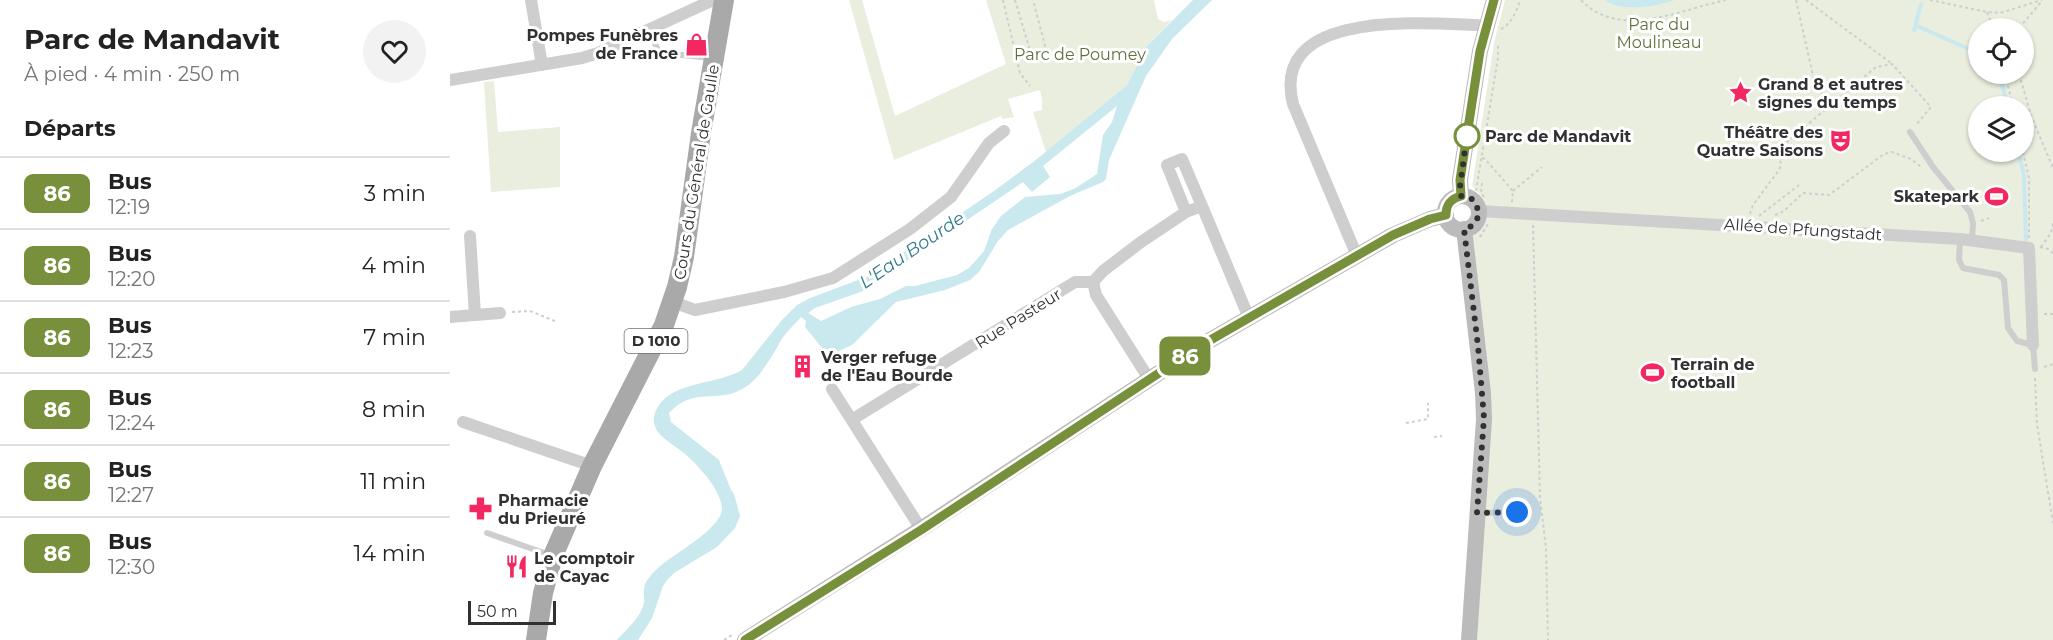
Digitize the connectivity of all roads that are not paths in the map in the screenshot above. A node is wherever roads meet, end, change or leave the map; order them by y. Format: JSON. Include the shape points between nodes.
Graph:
{"nodes":[{"id":1,"x":531,"y":0,"type":"edge"},
{"id":2,"x":713,"y":0,"type":"edge"},
{"id":3,"x":724,"y":0,"type":"edge"},
{"id":4,"x":1494,"y":0,"type":"edge"},
{"id":5,"x":1496,"y":26,"type":"junction"},
{"id":6,"x":648,"y":29,"type":"junction"},
{"id":7,"x":715,"y":58,"type":"junction"},
{"id":8,"x":542,"y":65,"type":"junction"},
{"id":9,"x":450,"y":80,"type":"edge"},
{"id":10,"x":1004,"y":131,"type":"dead end"},
{"id":11,"x":1910,"y":132,"type":"road end"},
{"id":12,"x":1471,"y":202,"type":"junction"},
{"id":13,"x":1202,"y":206,"type":"junction"},
{"id":14,"x":1186,"y":213,"type":"junction"},
{"id":15,"x":1446,"y":215,"type":"junction"},
{"id":16,"x":1464,"y":229,"type":"junction"},
{"id":17,"x":470,"y":236,"type":"dead end"},
{"id":18,"x":1966,"y":239,"type":"junction"},
{"id":19,"x":1357,"y":256,"type":"junction"},
{"id":20,"x":1093,"y":282,"type":"junction"},
{"id":21,"x":673,"y":302,"type":"junction"},
{"id":22,"x":500,"y":313,"type":"road end"},
{"id":23,"x":475,"y":315,"type":"junction"},
{"id":24,"x":450,"y":317,"type":"edge"},
{"id":25,"x":1249,"y":318,"type":"junction"},
{"id":26,"x":2034,"y":345,"type":"junction"},
{"id":27,"x":2035,"y":369,"type":"road end"},
{"id":28,"x":1149,"y":379,"type":"junction"},
{"id":29,"x":832,"y":388,"type":"dead end"},
{"id":30,"x":853,"y":419,"type":"junction"},
{"id":31,"x":463,"y":422,"type":"dead end"},
{"id":32,"x":592,"y":466,"type":"junction"},
{"id":33,"x":1517,"y":512,"type":"dead end"},
{"id":34,"x":1477,"y":513,"type":"junction"},
{"id":35,"x":921,"y":530,"type":"junction"},
{"id":36,"x":487,"y":532,"type":"dead end"},
{"id":37,"x":553,"y":556,"type":"junction"},
{"id":38,"x":536,"y":640,"type":"edge"},
{"id":39,"x":745,"y":640,"type":"edge"},
{"id":40,"x":1469,"y":640,"type":"edge"}],
"edges":[{"from":1,"to":8,"type":"street"},
{"from":2,"to":6,"type":"street"},
{"from":3,"to":7,"type":"main road","name":"Cours du Général de Gaulle","number":"D 1010"},
{"from":4,"to":5,"type":"street"},
{"from":5,"to":12,"type":"street","via":[[1460,180]]},
{"from":5,"to":19,"type":"street","via":[[1400,22],[1356,27],[1312,45],[1292,70],[1289,86],[1293,104]]},
{"from":6,"to":7,"type":"lane","via":[[662,53]]},
{"from":6,"to":8,"type":"street","via":[[598,53]]},
{"from":7,"to":21,"type":"main road","name":"Cours du Général de Gaulle","number":"D 1010","via":[[684,257]]},
{"from":8,"to":9,"type":"street"},
{"from":10,"to":21,"type":"street","via":[[989,143],[951,197],[910,230],[832,278],[695,310]]},
{"from":11,"to":18,"type":"lane","via":[[1970,212],[1973,223]]},
{"from":12,"to":15,"type":"street","via":[[1451,200]]},
{"from":12,"to":16,"type":"street","via":[[1477,221]]},
{"from":12,"to":18,"type":"street","name":"Allée de Pfungstadt","via":[[1512,212]]},
{"from":13,"to":14,"type":"street","name":"Rue Pasteur"},
{"from":13,"to":14,"type":"street","via":[[1182,159],[1167,165]]},
{"from":13,"to":25,"type":"street"},
{"from":14,"to":20,"type":"street","name":"Rue Pasteur","via":[[1141,242]]},
{"from":15,"to":16,"type":"street","via":[[1454,227]]},
{"from":15,"to":19,"type":"street","via":[[1413,226]]},
{"from":16,"to":34,"type":"street","via":[[1484,401]]},
{"from":17,"to":23,"type":"street"},
{"from":18,"to":26,"type":"lane","via":[[1961,265],[1967,270],[1999,275],[2004,280],[2010,333],[2021,344]]},
{"from":18,"to":26,"type":"street","name":"Allée de Pfungstadt","via":[[2035,247]]},
{"from":19,"to":25,"type":"street"},
{"from":20,"to":28,"type":"street","via":[[1096,295]]},
{"from":20,"to":30,"type":"street","name":"Rue Pasteur","via":[[1075,282]]},
{"from":21,"to":32,"type":"main road","name":"Cours du Général de Gaulle","number":"D 1010"},
{"from":22,"to":23,"type":"street"},
{"from":23,"to":24,"type":"street"},
{"from":25,"to":28,"type":"street"},
{"from":26,"to":27,"type":"lane"},
{"from":28,"to":35,"type":"street"},
{"from":29,"to":30,"type":"street"},
{"from":30,"to":35,"type":"street"},
{"from":31,"to":32,"type":"street"},
{"from":32,"to":37,"type":"main road","name":"Cours du Général de Gaulle","number":"D 1010"},
{"from":33,"to":34,"type":"lane"},
{"from":34,"to":40,"type":"street"},
{"from":35,"to":39,"type":"street"},
{"from":36,"to":37,"type":"lane"},
{"from":37,"to":38,"type":"main road","name":"Cours du Général de Gaulle","number":"D 1010"}]}
